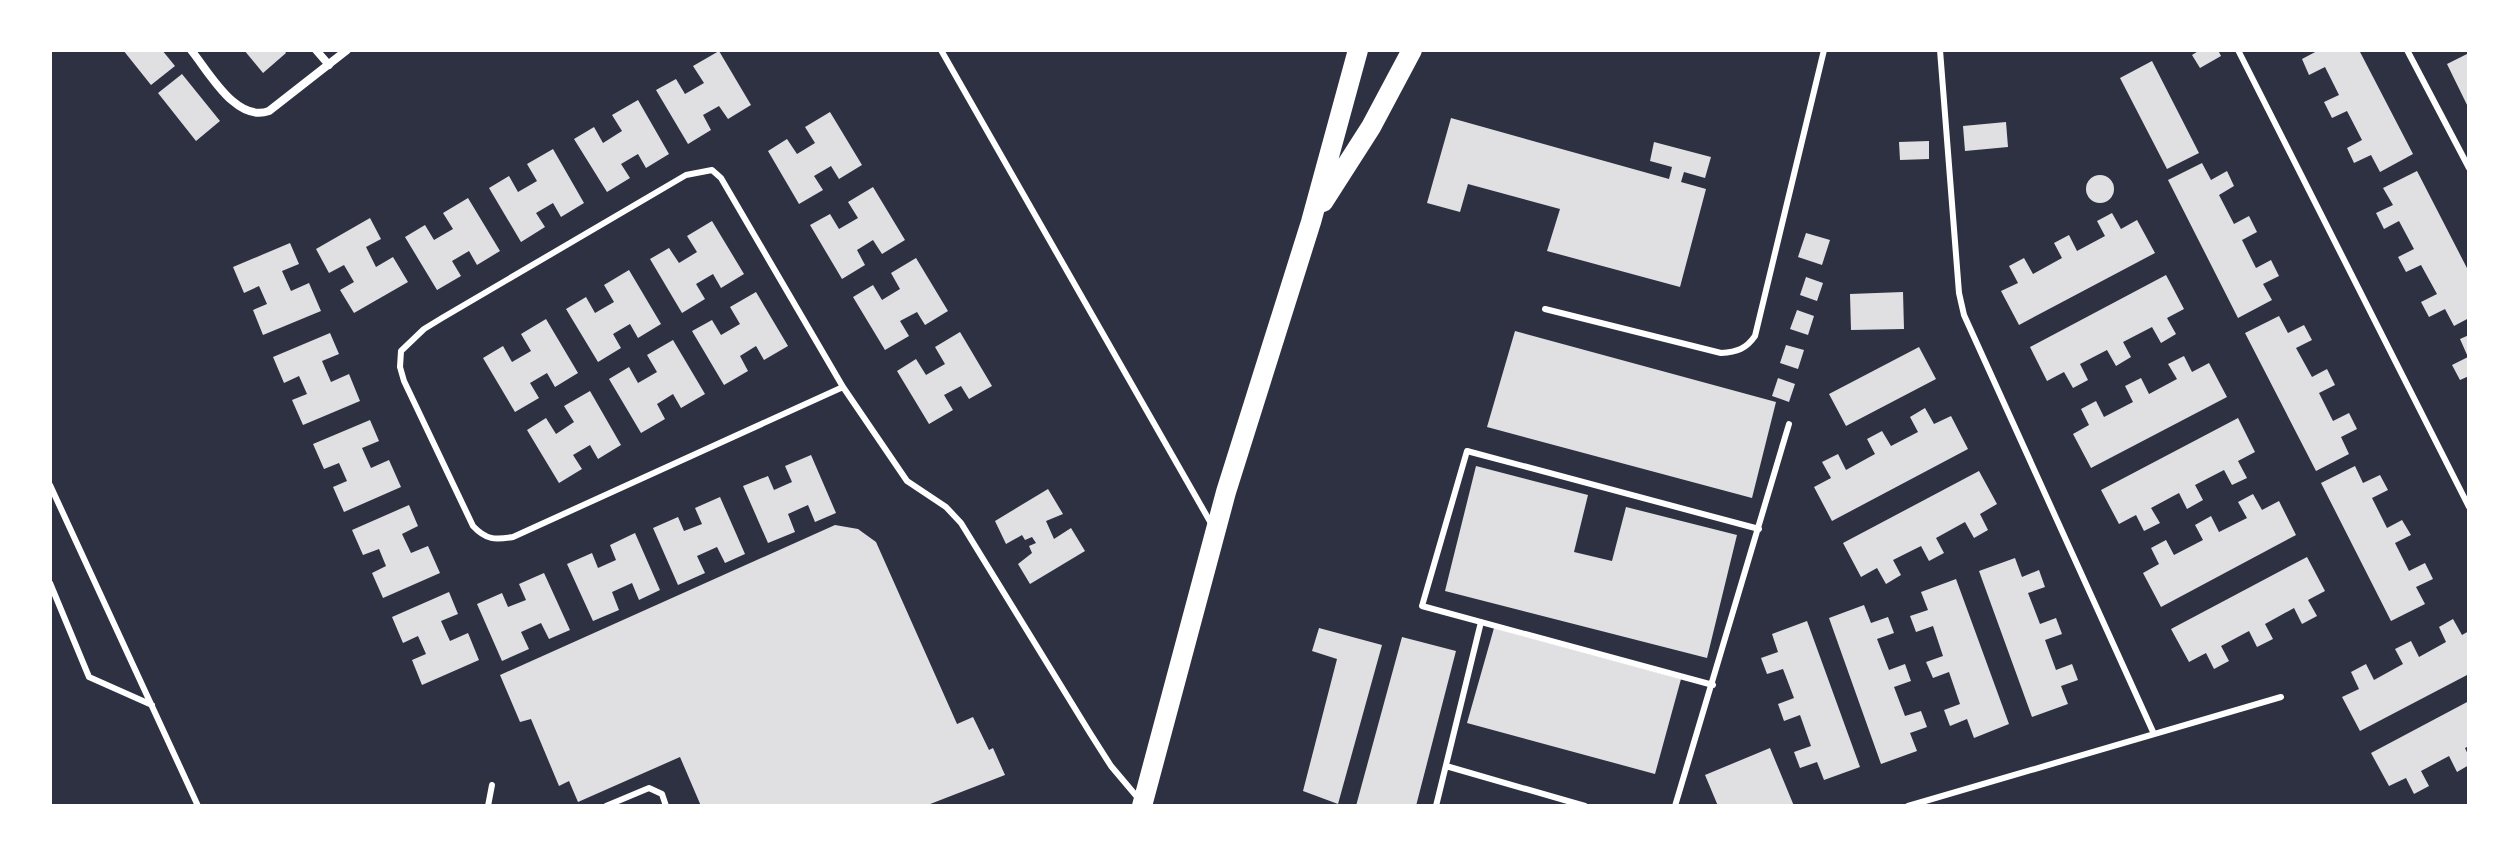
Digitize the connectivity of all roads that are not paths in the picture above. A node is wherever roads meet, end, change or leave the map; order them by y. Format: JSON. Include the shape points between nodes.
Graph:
{"nodes":[{"id":1,"x":191,"y":50,"type":"edge"},
{"id":2,"x":316,"y":50,"type":"edge"},
{"id":3,"x":347,"y":50,"type":"edge"},
{"id":4,"x":941,"y":50,"type":"edge"},
{"id":5,"x":1358,"y":50,"type":"edge"},
{"id":6,"x":1412,"y":50,"type":"edge"},
{"id":7,"x":1824,"y":50,"type":"edge"},
{"id":8,"x":1940,"y":50,"type":"edge"},
{"id":9,"x":2238,"y":50,"type":"edge"},
{"id":10,"x":2407,"y":50,"type":"edge"},
{"id":11,"x":329,"y":65,"type":"junction"},
{"id":12,"x":2469,"y":168,"type":"edge"},
{"id":13,"x":1311,"y":222,"type":"junction"},
{"id":14,"x":1545,"y":309,"type":"dead end"},
{"id":15,"x":843,"y":387,"type":"junction"},
{"id":16,"x":1789,"y":424,"type":"dead end"},
{"id":17,"x":50,"y":485,"type":"edge"},
{"id":18,"x":2469,"y":507,"type":"edge"},
{"id":19,"x":1759,"y":529,"type":"junction"},
{"id":20,"x":1216,"y":532,"type":"junction"},
{"id":21,"x":50,"y":583,"type":"edge"},
{"id":22,"x":1481,"y":622,"type":"junction"},
{"id":23,"x":1713,"y":685,"type":"junction"},
{"id":24,"x":2281,"y":697,"type":"dead end"},
{"id":25,"x":152,"y":705,"type":"junction"},
{"id":26,"x":2154,"y":734,"type":"junction"},
{"id":27,"x":1446,"y":766,"type":"junction"},
{"id":28,"x":492,"y":785,"type":"dead end"},
{"id":29,"x":1142,"y":805,"type":"edge"},
{"id":30,"x":198,"y":806,"type":"edge"},
{"id":31,"x":488,"y":806,"type":"edge"},
{"id":32,"x":606,"y":806,"type":"edge"},
{"id":33,"x":666,"y":806,"type":"edge"},
{"id":34,"x":1436,"y":806,"type":"edge"},
{"id":35,"x":1585,"y":806,"type":"edge"},
{"id":36,"x":1675,"y":806,"type":"edge"},
{"id":37,"x":1908,"y":806,"type":"edge"}],
"edges":[{"from":1,"to":11,"type":"street","via":[[233,102],[252,113],[269,111]]},
{"from":2,"to":11,"type":"street"},
{"from":3,"to":11,"type":"street"},
{"from":4,"to":20,"type":"lane"},
{"from":5,"to":13,"type":"main road"},
{"from":6,"to":13,"type":"main road"},
{"from":7,"to":14,"type":"lane","via":[[1749,345],[1721,353]]},
{"from":8,"to":26,"type":"lane","via":[[1964,315]]},
{"from":9,"to":18,"type":"lane"},
{"from":10,"to":12,"type":"lane"},
{"from":13,"to":20,"type":"main road"},
{"from":15,"to":15,"type":"lane","via":[[712,170],[672,182],[424,329],[401,351],[404,381],[473,526],[495,540],[513,537]]},
{"from":15,"to":29,"type":"lane","via":[[907,481],[961,523],[1097,744]]},
{"from":16,"to":19,"type":"lane"},
{"from":17,"to":25,"type":"lane"},
{"from":19,"to":22,"type":"lane","via":[[1467,451],[1422,606]]},
{"from":19,"to":23,"type":"lane"},
{"from":20,"to":29,"type":"main road"},
{"from":21,"to":25,"type":"lane","via":[[89,677]]},
{"from":22,"to":23,"type":"lane"},
{"from":22,"to":27,"type":"lane"},
{"from":23,"to":36,"type":"lane"},
{"from":24,"to":26,"type":"lane"},
{"from":25,"to":30,"type":"lane"},
{"from":26,"to":37,"type":"lane"},
{"from":27,"to":34,"type":"lane"},
{"from":27,"to":35,"type":"lane"},
{"from":28,"to":31,"type":"lane"},
{"from":32,"to":33,"type":"lane","via":[[649,788],[662,794]]}]}
